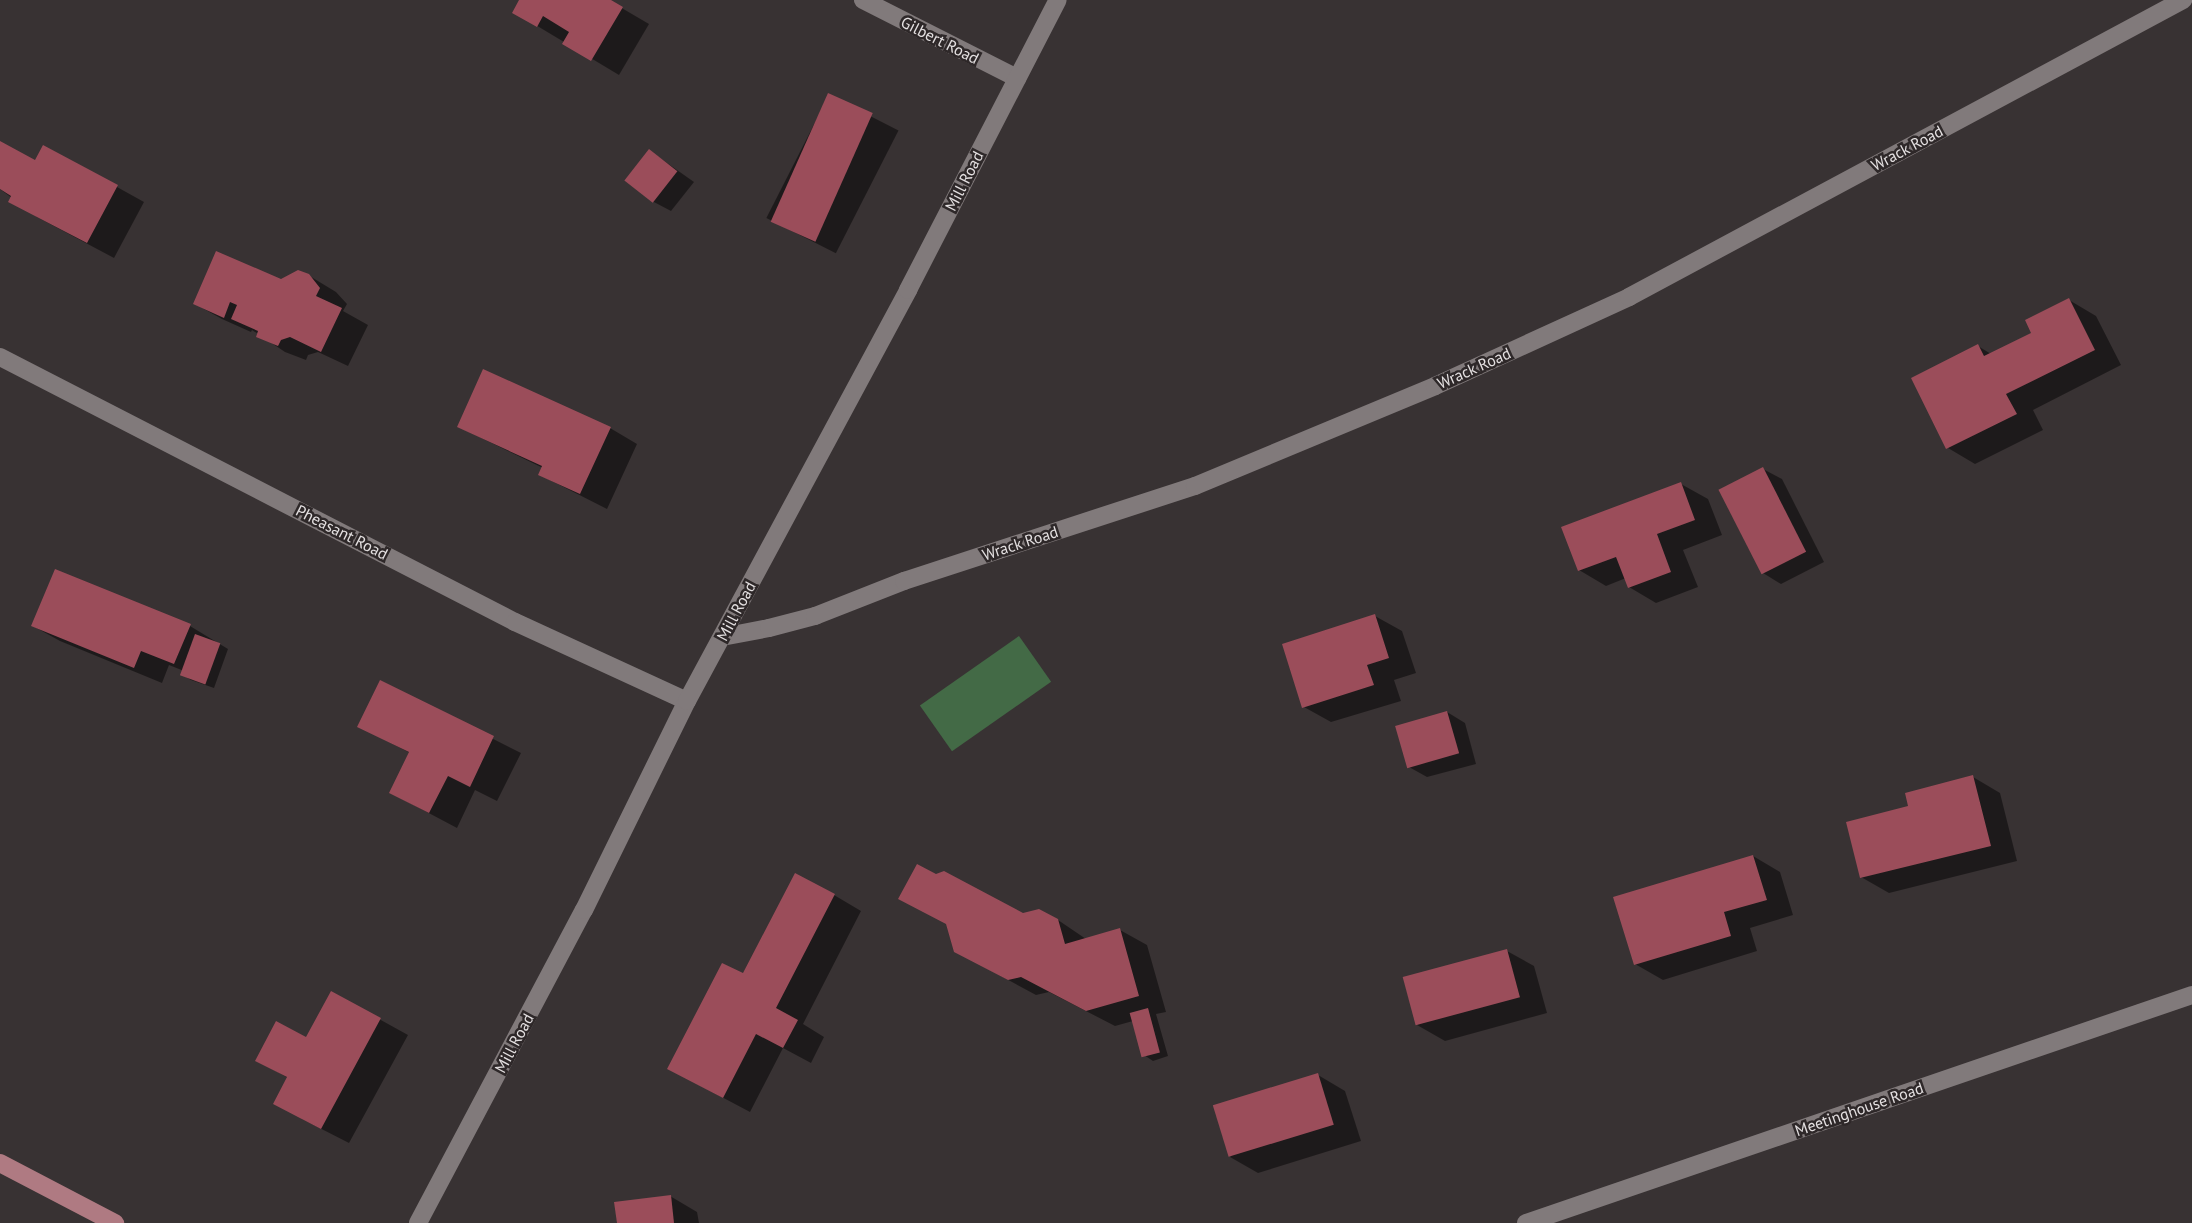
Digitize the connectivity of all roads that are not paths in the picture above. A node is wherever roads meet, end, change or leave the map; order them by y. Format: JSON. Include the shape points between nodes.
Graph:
{"nodes":[{"id":1,"x":863,"y":0,"type":"edge"},
{"id":2,"x":1058,"y":0,"type":"edge"},
{"id":3,"x":2183,"y":0,"type":"edge"},
{"id":4,"x":1017,"y":78,"type":"junction"},
{"id":5,"x":0,"y":357,"type":"edge"},
{"id":6,"x":722,"y":637,"type":"junction"},
{"id":7,"x":687,"y":701,"type":"junction"},
{"id":8,"x":2192,"y":995,"type":"edge"},
{"id":9,"x":0,"y":1163,"type":"edge"},
{"id":10,"x":115,"y":1223,"type":"edge"},
{"id":11,"x":418,"y":1223,"type":"edge"},
{"id":12,"x":1526,"y":1223,"type":"edge"}],
"edges":[{"from":1,"to":4,"type":"street","name":"Gilbert Road"},
{"from":2,"to":4,"type":"street","name":"Mill Road"},
{"from":3,"to":6,"type":"street","name":"Wrack Road","via":[[1629,297],[1435,386],[1195,486],[904,581],[815,616]]},
{"from":4,"to":6,"type":"street","name":"Mill Road"},
{"from":5,"to":7,"type":"street","name":"Pheasant Road","via":[[515,622]]},
{"from":6,"to":7,"type":"street","name":"Mill Road"},
{"from":7,"to":11,"type":"street","name":"Mill Road","via":[[584,909]]},
{"from":8,"to":12,"type":"street","name":"Meetinghouse Road"},
{"from":9,"to":10,"type":"main road"}]}
